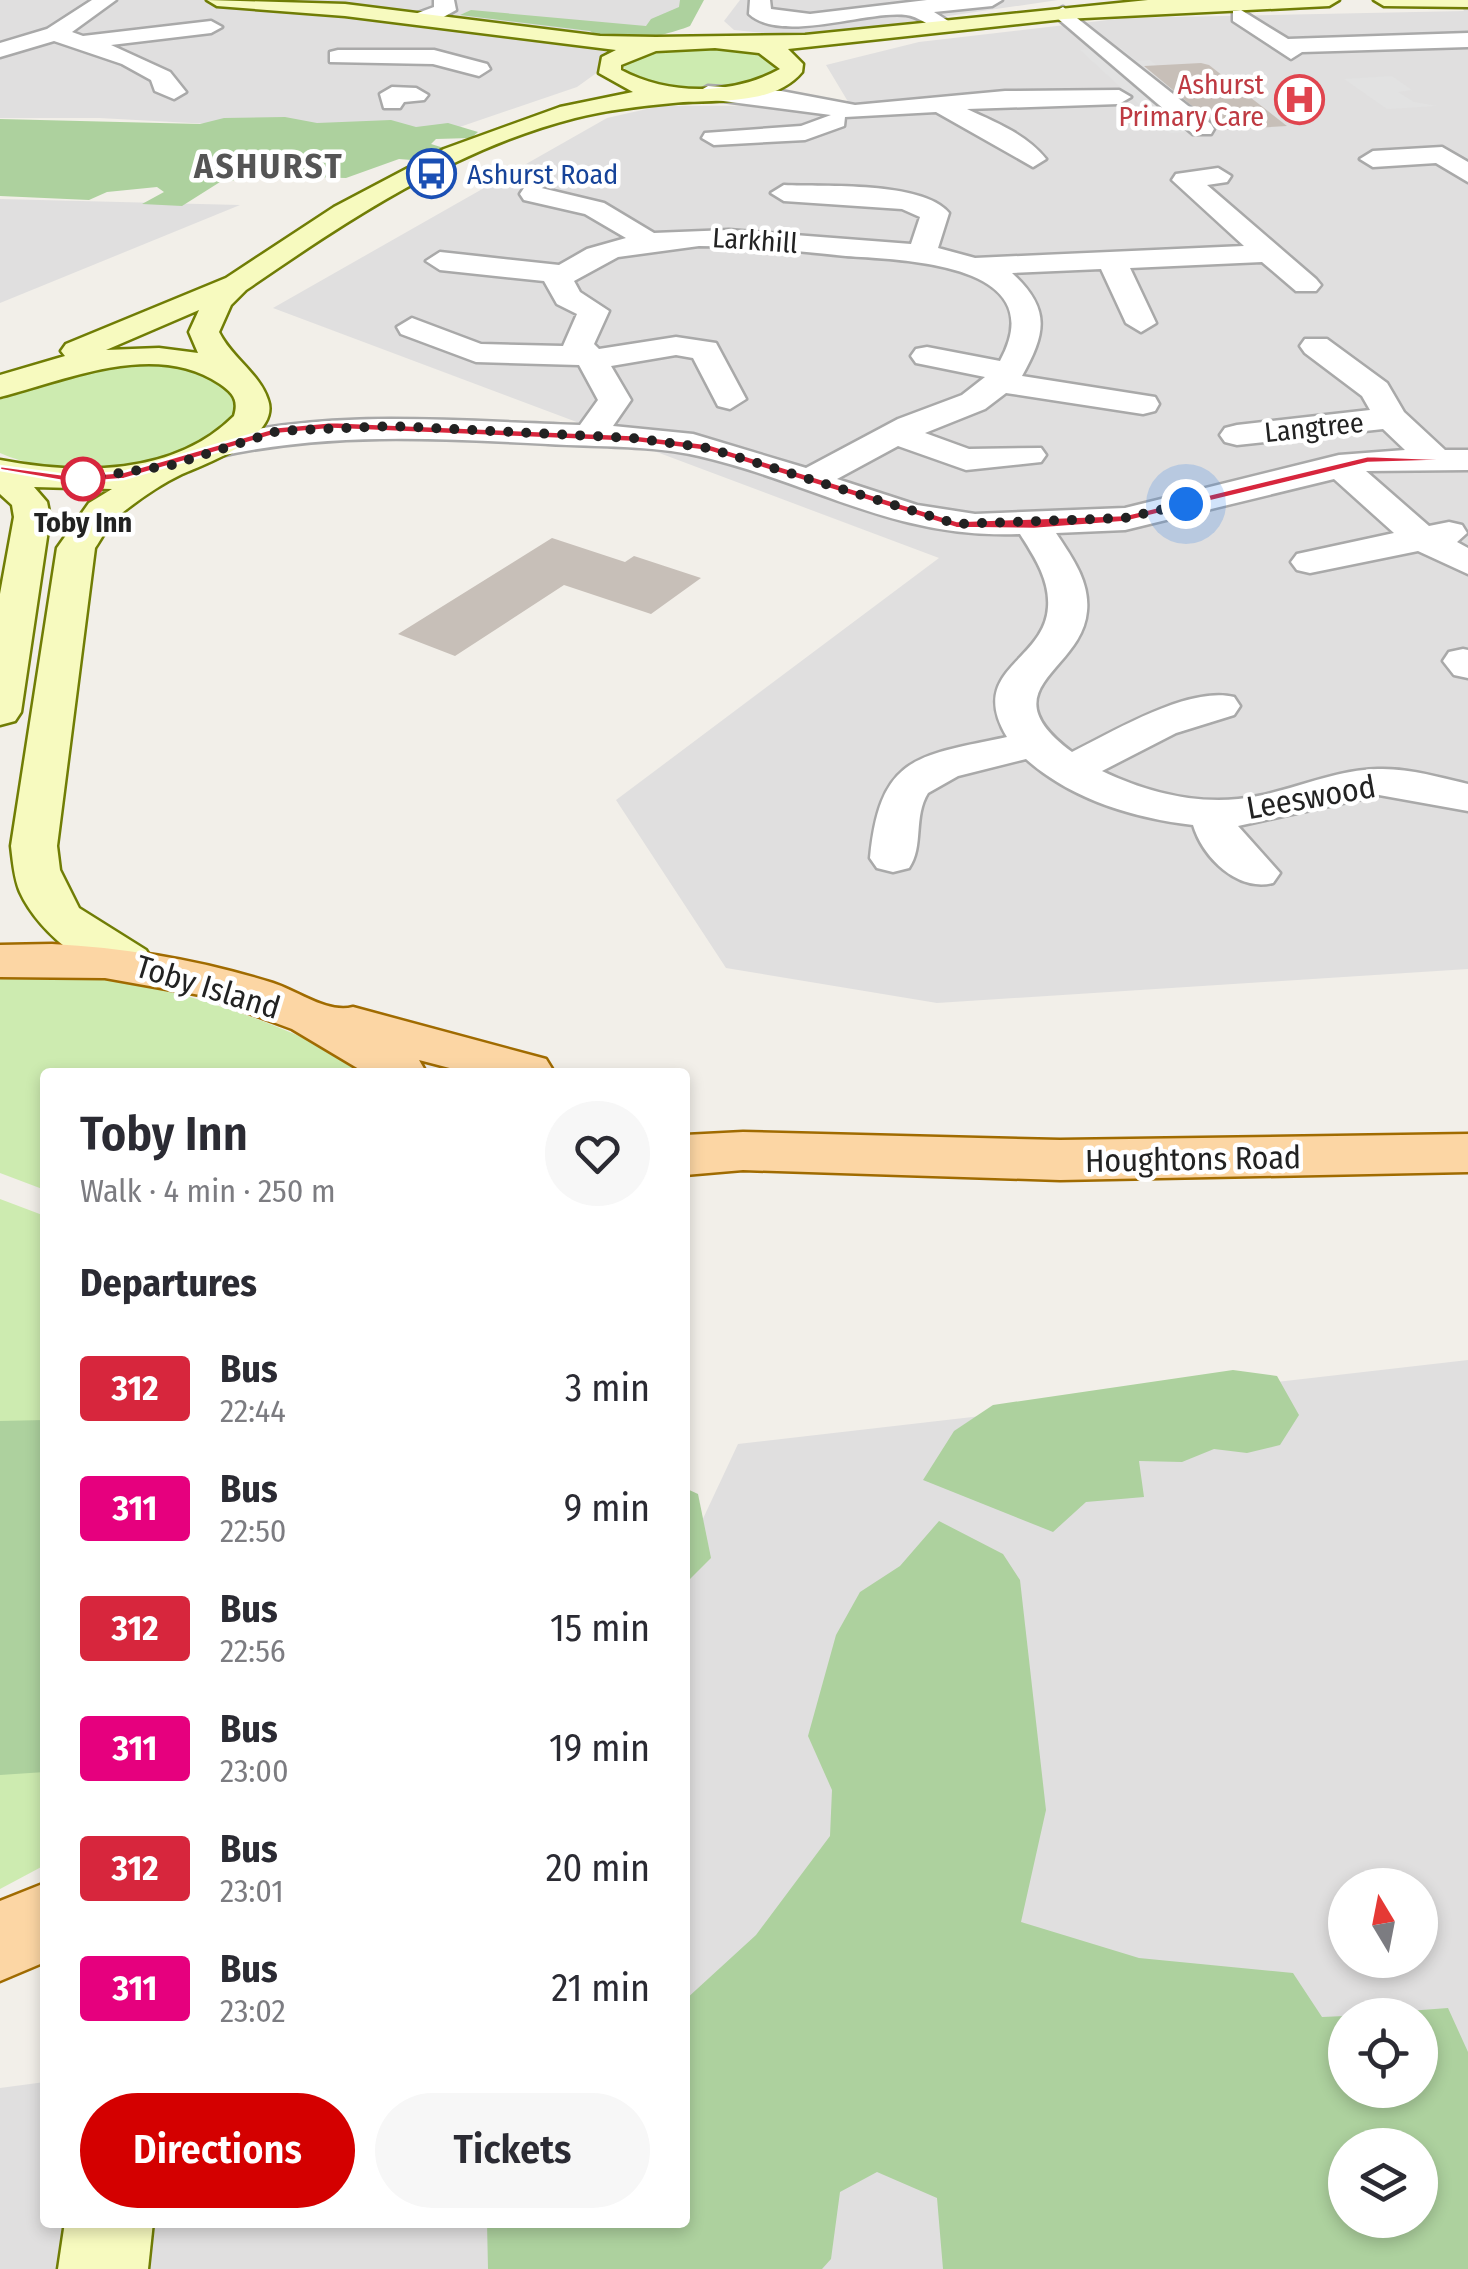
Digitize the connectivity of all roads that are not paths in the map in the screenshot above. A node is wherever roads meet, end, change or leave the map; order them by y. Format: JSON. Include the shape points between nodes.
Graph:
{"nodes":[{"id":1,"x":106,"y":0,"type":"edge"},
{"id":2,"x":217,"y":0,"type":"edge"},
{"id":3,"x":444,"y":0,"type":"edge"},
{"id":4,"x":760,"y":0,"type":"edge"},
{"id":5,"x":992,"y":0,"type":"edge"},
{"id":6,"x":1330,"y":0,"type":"edge"},
{"id":7,"x":1384,"y":0,"type":"edge"},
{"id":8,"x":1468,"y":1,"type":"edge"},
{"id":9,"x":345,"y":10,"type":"junction"},
{"id":10,"x":931,"y":10,"type":"edge"},
{"id":11,"x":1062,"y":12,"type":"junction"},
{"id":12,"x":1266,"y":15,"type":"dead end"},
{"id":13,"x":423,"y":20,"type":"junction"},
{"id":14,"x":212,"y":27,"type":"dead end"},
{"id":15,"x":0,"y":33,"type":"edge"},
{"id":16,"x":48,"y":36,"type":"junction"},
{"id":17,"x":576,"y":40,"type":"junction"},
{"id":18,"x":1468,"y":40,"type":"edge"},
{"id":19,"x":839,"y":41,"type":"junction"},
{"id":20,"x":83,"y":42,"type":"junction"},
{"id":21,"x":1420,"y":42,"type":"junction"},
{"id":22,"x":659,"y":43,"type":"junction"},
{"id":23,"x":745,"y":44,"type":"junction"},
{"id":24,"x":0,"y":50,"type":"edge"},
{"id":25,"x":338,"y":57,"type":"junction"},
{"id":26,"x":1452,"y":61,"type":"dead end"},
{"id":27,"x":609,"y":63,"type":"junction"},
{"id":28,"x":791,"y":68,"type":"junction"},
{"id":29,"x":479,"y":69,"type":"dead end"},
{"id":30,"x":1015,"y":72,"type":"dead end"},
{"id":31,"x":174,"y":92,"type":"dead end"},
{"id":32,"x":386,"y":93,"type":"dead end"},
{"id":33,"x":702,"y":94,"type":"junction"},
{"id":34,"x":1044,"y":97,"type":"junction"},
{"id":35,"x":1119,"y":97,"type":"dead end"},
{"id":36,"x":810,"y":103,"type":"junction"},
{"id":37,"x":943,"y":106,"type":"junction"},
{"id":38,"x":576,"y":108,"type":"junction"},
{"id":39,"x":844,"y":112,"type":"junction"},
{"id":40,"x":1202,"y":130,"type":"dead end"},
{"id":41,"x":704,"y":136,"type":"dead end"},
{"id":42,"x":1017,"y":152,"type":"dead end"},
{"id":43,"x":1373,"y":159,"type":"dead end"},
{"id":44,"x":1218,"y":176,"type":"dead end"},
{"id":45,"x":1464,"y":179,"type":"edge"},
{"id":46,"x":784,"y":193,"type":"dead end"},
{"id":47,"x":533,"y":194,"type":"dead end"},
{"id":48,"x":1268,"y":252,"type":"junction"},
{"id":49,"x":922,"y":254,"type":"junction"},
{"id":50,"x":648,"y":258,"type":"junction"},
{"id":51,"x":440,"y":261,"type":"dead end"},
{"id":52,"x":1112,"y":262,"type":"junction"},
{"id":53,"x":976,"y":266,"type":"junction"},
{"id":54,"x":564,"y":274,"type":"junction"},
{"id":55,"x":236,"y":284,"type":"junction"},
{"id":56,"x":1306,"y":285,"type":"dead end"},
{"id":57,"x":1141,"y":324,"type":"dead end"},
{"id":58,"x":412,"y":327,"type":"dead end"},
{"id":59,"x":1316,"y":346,"type":"dead end"},
{"id":60,"x":927,"y":356,"type":"dead end"},
{"id":61,"x":590,"y":358,"type":"junction"},
{"id":62,"x":1003,"y":377,"type":"junction"},
{"id":63,"x":10,"y":382,"type":"edge"},
{"id":64,"x":243,"y":385,"type":"junction"},
{"id":65,"x":730,"y":399,"type":"dead end"},
{"id":66,"x":1143,"y":404,"type":"dead end"},
{"id":67,"x":1391,"y":418,"type":"junction"},
{"id":68,"x":392,"y":426,"type":"junction"},
{"id":69,"x":897,"y":434,"type":"junction"},
{"id":70,"x":1237,"y":435,"type":"dead end"},
{"id":71,"x":588,"y":436,"type":"junction"},
{"id":72,"x":216,"y":447,"type":"junction"},
{"id":73,"x":1028,"y":455,"type":"dead end"},
{"id":74,"x":1451,"y":459,"type":"edge"},
{"id":75,"x":172,"y":465,"type":"junction"},
{"id":76,"x":1340,"y":465,"type":"junction"},
{"id":77,"x":0,"y":472,"type":"edge"},
{"id":78,"x":810,"y":480,"type":"junction"},
{"id":79,"x":1034,"y":525,"type":"junction"},
{"id":80,"x":1468,"y":531,"type":"edge"},
{"id":81,"x":1420,"y":536,"type":"junction"},
{"id":82,"x":1310,"y":562,"type":"dead end"},
{"id":83,"x":1468,"y":563,"type":"edge"},
{"id":84,"x":1219,"y":706,"type":"dead end"},
{"id":85,"x":0,"y":712,"type":"edge"},
{"id":86,"x":1034,"y":744,"type":"junction"},
{"id":87,"x":1068,"y":772,"type":"junction"},
{"id":88,"x":1468,"y":798,"type":"edge"},
{"id":89,"x":1211,"y":812,"type":"junction"},
{"id":90,"x":893,"y":858,"type":"dead end"},
{"id":91,"x":1256,"y":873,"type":"dead end"},
{"id":92,"x":0,"y":961,"type":"edge"},
{"id":93,"x":128,"y":962,"type":"junction"},
{"id":94,"x":254,"y":996,"type":"junction"},
{"id":95,"x":394,"y":1068,"type":"edge"},
{"id":96,"x":513,"y":1068,"type":"edge"},
{"id":97,"x":690,"y":1117,"type":"edge"},
{"id":98,"x":1468,"y":1152,"type":"edge"},
{"id":99,"x":690,"y":1155,"type":"edge"},
{"id":100,"x":918,"y":1155,"type":"junction"},
{"id":101,"x":40,"y":1924,"type":"edge"},
{"id":102,"x":0,"y":1941,"type":"edge"},
{"id":103,"x":108,"y":2228,"type":"edge"},
{"id":104,"x":103,"y":2269,"type":"edge"}],
"edges":[{"from":1,"to":16,"type":"street"},
{"from":2,"to":9,"type":"street"},
{"from":3,"to":13,"type":"street","via":[[445,10]]},
{"from":4,"to":10,"type":"street","via":[[760,14],[803,20]]},
{"from":5,"to":10,"type":"street"},
{"from":6,"to":11,"type":"street"},
{"from":7,"to":8,"type":"street"},
{"from":9,"to":13,"type":"street"},
{"from":9,"to":25,"type":"street","via":[[319,26],[318,36]]},
{"from":10,"to":11,"type":"street"},
{"from":10,"to":19,"type":"street"},
{"from":11,"to":40,"type":"street"},
{"from":12,"to":21,"type":"street","via":[[1230,17],[1287,49]]},
{"from":13,"to":17,"type":"street"},
{"from":14,"to":20,"type":"street"},
{"from":15,"to":16,"type":"street"},
{"from":16,"to":20,"type":"street"},
{"from":16,"to":24,"type":"street"},
{"from":17,"to":22,"type":"street"},
{"from":17,"to":27,"type":"street"},
{"from":18,"to":21,"type":"street"},
{"from":19,"to":23,"type":"street"},
{"from":19,"to":28,"type":"street"},
{"from":20,"to":31,"type":"street","via":[[162,77]]},
{"from":21,"to":26,"type":"street"},
{"from":22,"to":23,"type":"street"},
{"from":22,"to":27,"type":"street"},
{"from":23,"to":28,"type":"street","via":[[786,56]]},
{"from":25,"to":29,"type":"street","via":[[434,57]]},
{"from":25,"to":32,"type":"street"},
{"from":27,"to":33,"type":"street","via":[[610,73],[640,88]]},
{"from":27,"to":38,"type":"street"},
{"from":28,"to":33,"type":"street","via":[[761,87]]},
{"from":28,"to":36,"type":"street","via":[[794,90]]},
{"from":30,"to":34,"type":"street"},
{"from":33,"to":36,"type":"street"},
{"from":33,"to":38,"type":"street"},
{"from":34,"to":35,"type":"street"},
{"from":34,"to":37,"type":"street"},
{"from":36,"to":39,"type":"street"},
{"from":37,"to":39,"type":"street"},
{"from":37,"to":42,"type":"street"},
{"from":38,"to":55,"type":"street","via":[[378,190]]},
{"from":39,"to":41,"type":"street","via":[[816,131]]},
{"from":43,"to":45,"type":"street","via":[[1442,155]]},
{"from":44,"to":48,"type":"street","via":[[1185,180]]},
{"from":46,"to":49,"type":"street","name":"Larkhill","via":[[910,202],[935,213]]},
{"from":47,"to":50,"type":"street","via":[[591,204],[620,218]]},
{"from":48,"to":52,"type":"street"},
{"from":48,"to":56,"type":"street"},
{"from":49,"to":50,"type":"street","name":"Larkhill","via":[[870,262],[700,237]]},
{"from":49,"to":53,"type":"street","name":"Larkhill"},
{"from":50,"to":54,"type":"street","name":"Larkhill","via":[[608,250]]},
{"from":51,"to":54,"type":"street"},
{"from":52,"to":53,"type":"street"},
{"from":52,"to":57,"type":"street"},
{"from":53,"to":62,"type":"street","name":"Larkhill","via":[[1007,283],[1025,306],[1028,340]]},
{"from":54,"to":61,"type":"street","via":[[558,279],[568,298],[594,311],[578,345]]},
{"from":55,"to":63,"type":"street"},
{"from":55,"to":64,"type":"street","via":[[204,332],[215,356]]},
{"from":58,"to":61,"type":"street","via":[[476,353]]},
{"from":59,"to":67,"type":"street","via":[[1375,390]]},
{"from":60,"to":62,"type":"street"},
{"from":61,"to":65,"type":"street","via":[[676,346],[705,350]]},
{"from":61,"to":71,"type":"street","via":[[615,400]]},
{"from":62,"to":66,"type":"street"},
{"from":62,"to":69,"type":"street","via":[[983,398]]},
{"from":63,"to":64,"type":"street","via":[[78,363],[139,358],[206,366]]},
{"from":64,"to":68,"type":"street","via":[[338,418]]},
{"from":64,"to":72,"type":"street","via":[[253,410]]},
{"from":67,"to":70,"type":"street","name":"Langtree"},
{"from":67,"to":74,"type":"street"},
{"from":68,"to":71,"type":"street"},
{"from":68,"to":72,"type":"street","via":[[278,431]]},
{"from":69,"to":73,"type":"street","via":[[966,460]]},
{"from":69,"to":78,"type":"street"},
{"from":71,"to":78,"type":"street","via":[[708,448]]},
{"from":72,"to":75,"type":"street"},
{"from":74,"to":76,"type":"street"},
{"from":75,"to":77,"type":"street","via":[[74,480]]},
{"from":75,"to":93,"type":"street","via":[[102,511],[76,548],[34,860],[47,904],[69,928]]},
{"from":76,"to":79,"type":"street","via":[[1125,518]]},
{"from":76,"to":81,"type":"street"},
{"from":77,"to":85,"type":"street","via":[[29,502],[32,517]]},
{"from":78,"to":79,"type":"street","via":[[956,524]]},
{"from":79,"to":86,"type":"street","name":"Leeswood","via":[[1068,593],[1068,613],[1015,694]]},
{"from":80,"to":81,"type":"street"},
{"from":81,"to":82,"type":"street"},
{"from":81,"to":83,"type":"street"},
{"from":84,"to":87,"type":"street","via":[[1161,724]]},
{"from":86,"to":87,"type":"street","name":"Leeswood"},
{"from":86,"to":90,"type":"street","via":[[917,780],[898,811]]},
{"from":87,"to":89,"type":"street","name":"Leeswood","via":[[1141,802]]},
{"from":88,"to":89,"type":"street","name":"Leeswood","via":[[1379,782],[1255,810]]},
{"from":89,"to":91,"type":"street","name":"Leeswood","via":[[1219,836]]},
{"from":92,"to":93,"type":"main road","name":"Toby Island"},
{"from":93,"to":94,"type":"main road","name":"Toby Island"},
{"from":94,"to":95,"type":"main road","name":"Toby Island","via":[[346,1036]]},
{"from":94,"to":96,"type":"main road"},
{"from":97,"to":100,"type":"main road","name":"Houghtons Road"},
{"from":98,"to":100,"type":"main road","name":"Houghtons Road","via":[[1211,1160]]},
{"from":99,"to":100,"type":"main road","name":"Houghtons Road"},
{"from":101,"to":102,"type":"main road"},
{"from":103,"to":104,"type":"street"}]}
